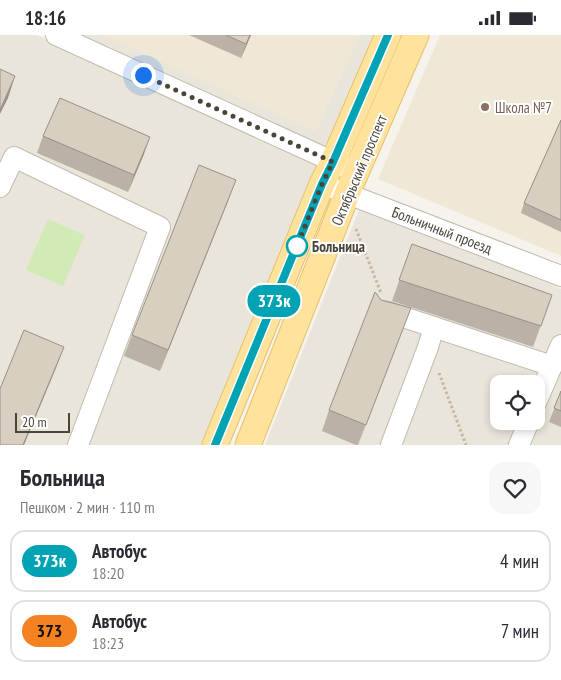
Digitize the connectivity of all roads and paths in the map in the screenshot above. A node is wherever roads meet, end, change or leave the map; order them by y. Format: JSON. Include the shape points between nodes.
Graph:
{"nodes":[{"id":1,"x":56,"y":35,"type":"edge"},
{"id":2,"x":388,"y":35,"type":"edge"},
{"id":3,"x":416,"y":35,"type":"edge"},
{"id":4,"x":333,"y":162,"type":"junction"},
{"id":5,"x":352,"y":183,"type":"junction"},
{"id":6,"x":322,"y":184,"type":"junction"},
{"id":7,"x":0,"y":187,"type":"edge"},
{"id":8,"x":356,"y":229,"type":"dead end"},
{"id":9,"x":561,"y":276,"type":"edge"},
{"id":10,"x":384,"y":311,"type":"joint"},
{"id":11,"x":434,"y":327,"type":"junction"},
{"id":12,"x":561,"y":345,"type":"edge"},
{"id":13,"x":428,"y":347,"type":"junction"},
{"id":14,"x":552,"y":365,"type":"junction"},
{"id":15,"x":545,"y":382,"type":"edge"},
{"id":16,"x":525,"y":430,"type":"edge"},
{"id":17,"x":78,"y":445,"type":"edge"},
{"id":18,"x":215,"y":445,"type":"edge"},
{"id":19,"x":248,"y":445,"type":"edge"},
{"id":20,"x":391,"y":445,"type":"edge"},
{"id":21,"x":466,"y":445,"type":"edge"},
{"id":22,"x":519,"y":445,"type":"edge"}],
"edges":[{"from":1,"to":4,"type":"street","name":"Больничный проезд"},
{"from":2,"to":4,"type":"main road","name":"Октябрьский проспект"},
{"from":3,"to":5,"type":"main road","name":"Октябрьский проспект"},
{"from":4,"to":5,"type":"street","name":"Больничный проезд"},
{"from":4,"to":6,"type":"main road","name":"Октябрьский проспект"},
{"from":5,"to":6,"type":"street","name":"Больничный проезд"},
{"from":5,"to":9,"type":"street","name":"Больничный проезд"},
{"from":5,"to":19,"type":"main road","name":"Октябрьский проспект"},
{"from":6,"to":18,"type":"main road","name":"Октябрьский проспект"},
{"from":7,"to":17,"type":"street","via":[[14,157],[160,227]]},
{"from":8,"to":10,"type":"path"},
{"from":10,"to":11,"type":"street"},
{"from":11,"to":13,"type":"street"},
{"from":11,"to":14,"type":"street"},
{"from":12,"to":14,"type":"street"},
{"from":13,"to":20,"type":"street"},
{"from":13,"to":21,"type":"path"},
{"from":14,"to":15,"type":"street"},
{"from":16,"to":22,"type":"street"}]}
